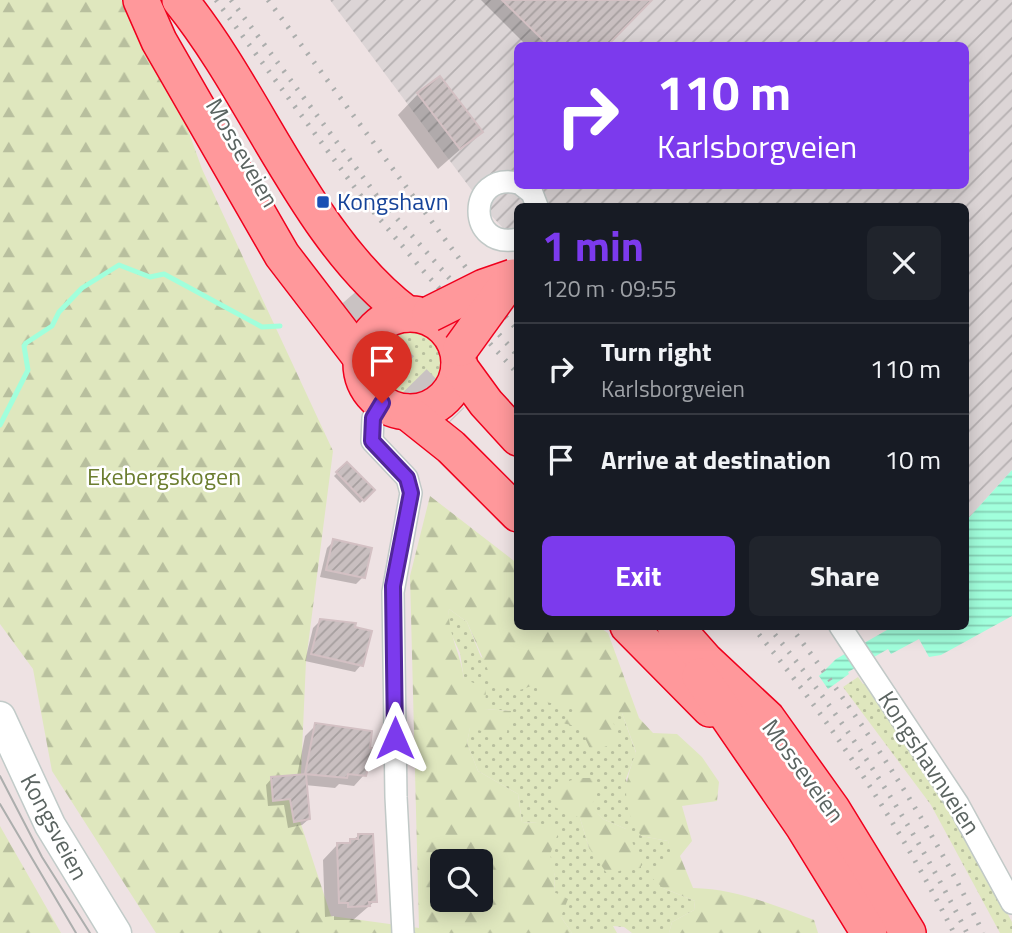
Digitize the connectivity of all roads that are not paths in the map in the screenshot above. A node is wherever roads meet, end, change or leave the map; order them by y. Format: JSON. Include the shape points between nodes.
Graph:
{"nodes":[{"id":1,"x":144,"y":0,"type":"edge"},
{"id":2,"x":172,"y":0,"type":"edge"},
{"id":3,"x":180,"y":0,"type":"edge"},
{"id":4,"x":514,"y":183,"type":"edge"},
{"id":5,"x":526,"y":189,"type":"edge"},
{"id":6,"x":536,"y":203,"type":"edge"},
{"id":7,"x":509,"y":239,"type":"edge"},
{"id":8,"x":514,"y":271,"type":"edge"},
{"id":9,"x":514,"y":275,"type":"edge"},
{"id":10,"x":514,"y":277,"type":"edge"},
{"id":11,"x":421,"y":315,"type":"junction"},
{"id":12,"x":459,"y":356,"type":"junction"},
{"id":13,"x":361,"y":358,"type":"junction"},
{"id":14,"x":394,"y":407,"type":"junction"},
{"id":15,"x":514,"y":434,"type":"edge"},
{"id":16,"x":514,"y":463,"type":"edge"},
{"id":17,"x":514,"y":481,"type":"edge"},
{"id":18,"x":514,"y":510,"type":"edge"},
{"id":19,"x":633,"y":630,"type":"edge"},
{"id":20,"x":659,"y":630,"type":"edge"},
{"id":21,"x":679,"y":630,"type":"edge"},
{"id":22,"x":704,"y":630,"type":"edge"},
{"id":23,"x":842,"y":630,"type":"edge"},
{"id":24,"x":0,"y":717,"type":"edge"},
{"id":25,"x":754,"y":728,"type":"junction"},
{"id":26,"x":1012,"y":903,"type":"edge"},
{"id":27,"x":116,"y":933,"type":"edge"},
{"id":28,"x":403,"y":933,"type":"edge"},
{"id":29,"x":869,"y":933,"type":"edge"},
{"id":30,"x":908,"y":933,"type":"edge"}],
"edges":[{"from":1,"to":2,"type":"highway","name":"Mosseveien","via":[[171,32],[288,229],[349,297],[266,169]]},
{"from":1,"to":13,"type":"highway","via":[[159,41],[282,256]]},
{"from":3,"to":11,"type":"highway","via":[[201,25],[259,123],[337,239],[377,287]]},
{"from":4,"to":7,"type":"street","via":[[499,182],[480,199],[481,224]]},
{"from":5,"to":6,"type":"street"},
{"from":7,"to":8,"type":"street"},
{"from":9,"to":11,"type":"highway","bridge":true},
{"from":10,"to":12,"type":"highway","bridge":true},
{"from":11,"to":12,"type":"highway","via":[[447,330]]},
{"from":11,"to":13,"type":"highway","via":[[390,318],[376,327]]},
{"from":12,"to":14,"type":"highway","via":[[457,379],[443,400],[420,411]]},
{"from":12,"to":15,"type":"highway","via":[[486,402]]},
{"from":13,"to":14,"type":"highway","via":[[368,388]]},
{"from":14,"to":18,"type":"highway","via":[[451,447]]},
{"from":14,"to":28,"type":"street","via":[[373,418],[372,441],[407,478],[411,493],[393,592]]},
{"from":16,"to":17,"type":"highway","via":[[457,415]]},
{"from":19,"to":25,"type":"highway"},
{"from":20,"to":25,"type":"highway","name":"Mosseveien","via":[[708,686]]},
{"from":21,"to":25,"type":"highway","name":"Mosseveien"},
{"from":22,"to":25,"type":"highway"},
{"from":23,"to":26,"type":"street","name":"Kongshavnveien","via":[[958,804]]},
{"from":24,"to":27,"type":"main road","name":"Kongsveien","via":[[50,825]]},
{"from":25,"to":29,"type":"highway","name":"Mosseveien","via":[[803,826]]},
{"from":25,"to":30,"type":"highway","name":"Mosseveien","via":[[832,809]]}]}
